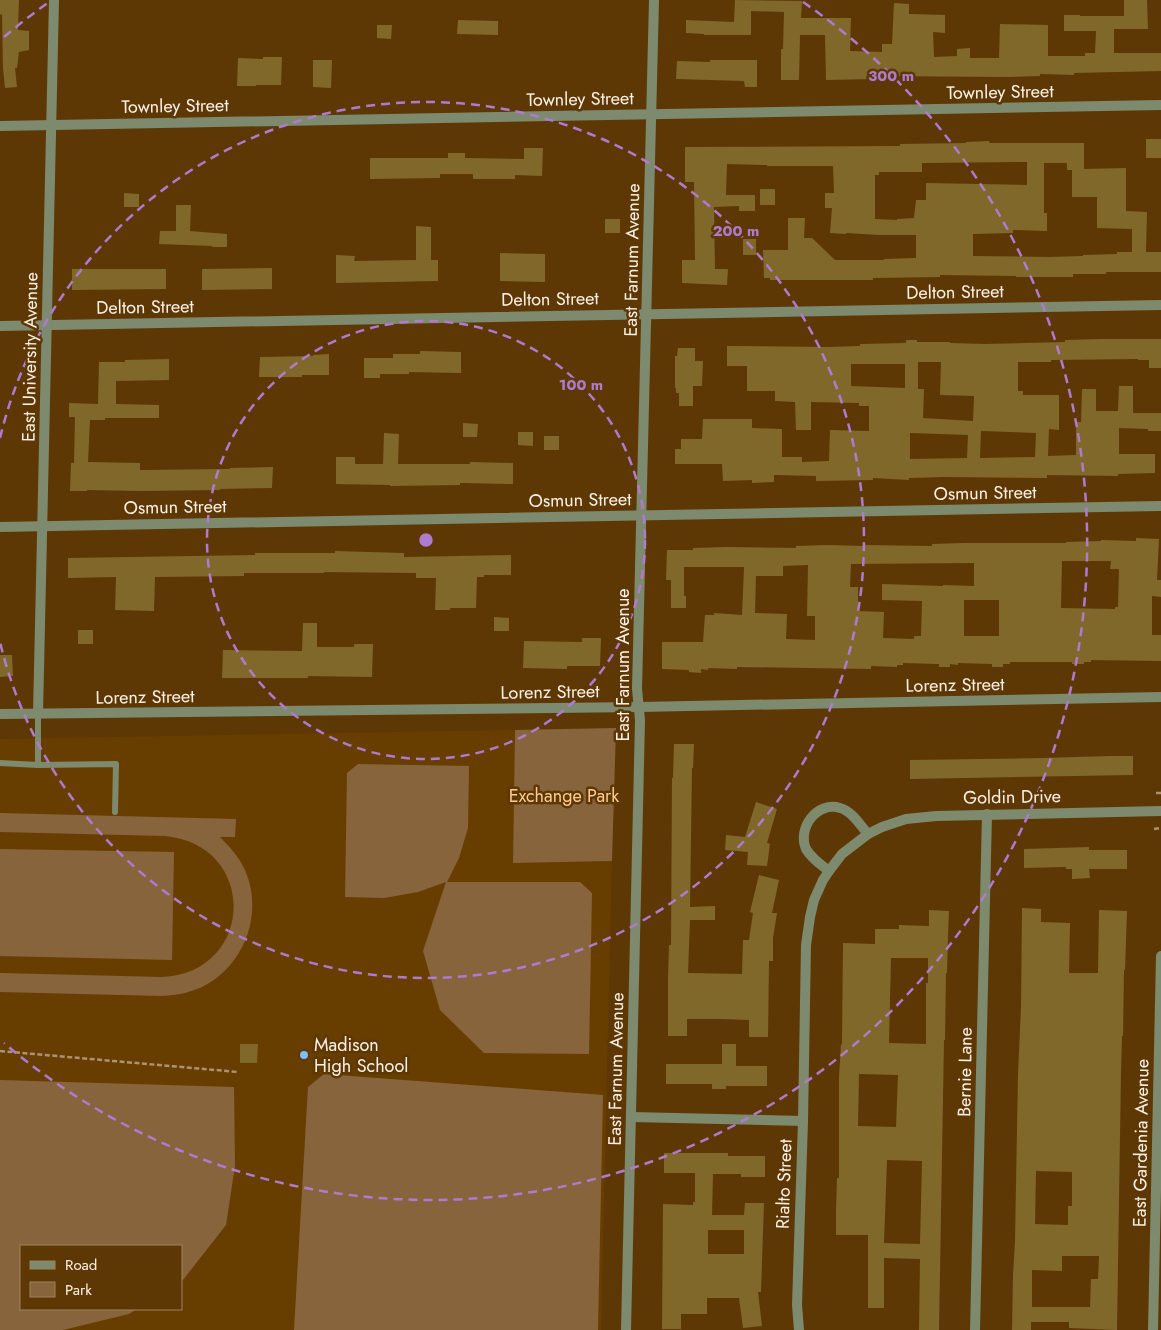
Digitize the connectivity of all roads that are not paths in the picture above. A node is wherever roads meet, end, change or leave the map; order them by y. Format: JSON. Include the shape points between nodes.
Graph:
{"nodes":[{"id":1,"x":54,"y":0,"type":"edge"},
{"id":2,"x":654,"y":0,"type":"edge"},
{"id":3,"x":1161,"y":105,"type":"edge"},
{"id":4,"x":652,"y":114,"type":"junction"},
{"id":5,"x":51,"y":125,"type":"junction"},
{"id":6,"x":0,"y":126,"type":"edge"},
{"id":7,"x":1161,"y":305,"type":"edge"},
{"id":8,"x":647,"y":314,"type":"junction"},
{"id":9,"x":47,"y":325,"type":"junction"},
{"id":10,"x":0,"y":326,"type":"edge"},
{"id":11,"x":1161,"y":506,"type":"edge"},
{"id":12,"x":641,"y":515,"type":"junction"},
{"id":13,"x":0,"y":526,"type":"edge"},
{"id":14,"x":42,"y":526,"type":"junction"},
{"id":15,"x":1161,"y":697,"type":"edge"},
{"id":16,"x":639,"y":707,"type":"junction"},
{"id":17,"x":0,"y":714,"type":"edge"},
{"id":18,"x":38,"y":714,"type":"junction"},
{"id":19,"x":0,"y":763,"type":"edge"},
{"id":20,"x":38,"y":765,"type":"junction"},
{"id":21,"x":1161,"y":811,"type":"edge"},
{"id":22,"x":115,"y":812,"type":"dead end"},
{"id":23,"x":987,"y":814,"type":"junction"},
{"id":24,"x":868,"y":834,"type":"junction"},
{"id":25,"x":828,"y":871,"type":"junction"},
{"id":26,"x":1161,"y":956,"type":"edge"},
{"id":27,"x":1161,"y":987,"type":"edge"},
{"id":28,"x":631,"y":1117,"type":"junction"},
{"id":29,"x":802,"y":1121,"type":"junction"},
{"id":30,"x":626,"y":1330,"type":"edge"},
{"id":31,"x":799,"y":1330,"type":"edge"},
{"id":32,"x":975,"y":1330,"type":"edge"},
{"id":33,"x":1153,"y":1330,"type":"edge"}],
"edges":[{"from":1,"to":5,"type":"street","name":"East University Avenue"},
{"from":2,"to":4,"type":"street","name":"East Farnum Avenue"},
{"from":3,"to":4,"type":"street","name":"Townley Street"},
{"from":4,"to":5,"type":"street","name":"Townley Street"},
{"from":4,"to":8,"type":"street","name":"East Farnum Avenue"},
{"from":5,"to":6,"type":"street","name":"Townley Street"},
{"from":5,"to":9,"type":"street","name":"East University Avenue"},
{"from":7,"to":8,"type":"street","name":"Delton Street"},
{"from":8,"to":9,"type":"street","name":"Delton Street"},
{"from":8,"to":12,"type":"street","name":"East Farnum Avenue"},
{"from":9,"to":10,"type":"street","name":"Delton Street"},
{"from":9,"to":14,"type":"street","name":"East University Avenue"},
{"from":11,"to":12,"type":"street","name":"Osmun Street"},
{"from":12,"to":14,"type":"street","name":"Osmun Street"},
{"from":12,"to":16,"type":"street","name":"East Farnum Avenue"},
{"from":13,"to":14,"type":"street","name":"Osmun Street"},
{"from":14,"to":18,"type":"street","name":"East University Avenue"},
{"from":15,"to":16,"type":"street","name":"Lorenz Street"},
{"from":16,"to":18,"type":"street","name":"Lorenz Street"},
{"from":16,"to":28,"type":"street","name":"East Farnum Avenue"},
{"from":17,"to":18,"type":"street","name":"Lorenz Street"},
{"from":18,"to":20,"type":"lane"},
{"from":19,"to":20,"type":"lane"},
{"from":20,"to":22,"type":"lane","via":[[116,764]]},
{"from":21,"to":23,"type":"street","name":"Goldin Drive"},
{"from":23,"to":24,"type":"street","name":"Goldin Drive","via":[[913,818]]},
{"from":23,"to":32,"type":"street","name":"Bernie Lane"},
{"from":24,"to":25,"type":"street","name":"Goldin Drive","via":[[842,854]]},
{"from":24,"to":25,"type":"street","via":[[848,811],[840,808],[823,809],[811,817],[804,833],[806,849]]},
{"from":25,"to":29,"type":"street","name":"Goldin Drive","via":[[814,900],[806,945]]},
{"from":26,"to":27,"type":"street","name":"East Gardenia Avenue"},
{"from":27,"to":33,"type":"street","name":"East Gardenia Avenue"},
{"from":28,"to":29,"type":"street","name":"Rialto Street"},
{"from":28,"to":30,"type":"street","name":"East Farnum Avenue"},
{"from":29,"to":31,"type":"street","name":"Rialto Street"}]}
